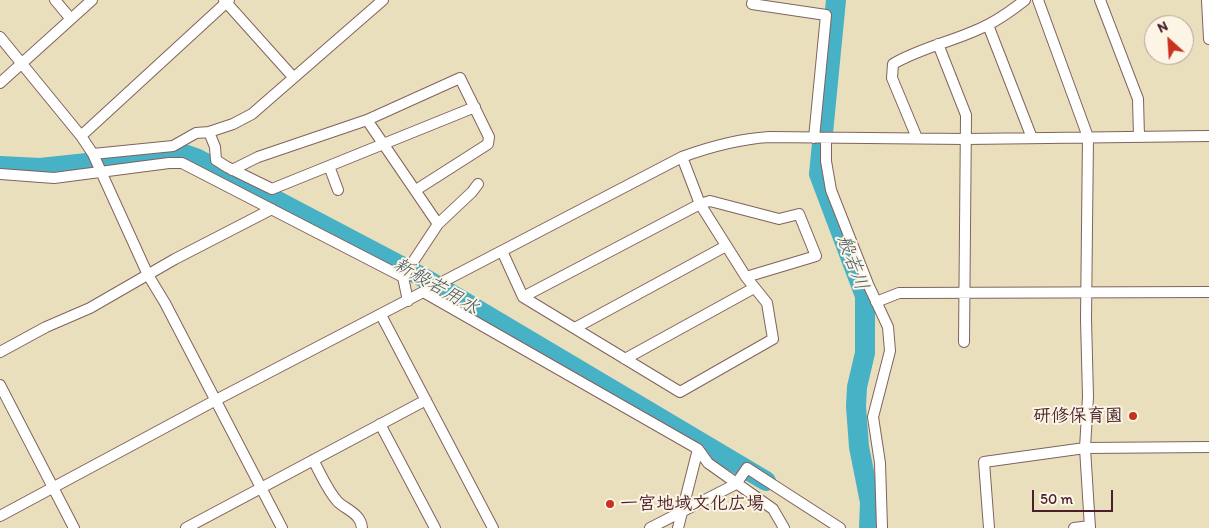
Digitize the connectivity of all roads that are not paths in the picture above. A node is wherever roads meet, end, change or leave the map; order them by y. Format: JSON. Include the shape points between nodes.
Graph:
{"nodes":[{"id":1,"x":55,"y":0,"type":"edge"},
{"id":2,"x":92,"y":0,"type":"edge"},
{"id":3,"x":383,"y":0,"type":"edge"},
{"id":4,"x":753,"y":0,"type":"edge"},
{"id":5,"x":1025,"y":0,"type":"edge"},
{"id":6,"x":1038,"y":0,"type":"edge"},
{"id":7,"x":1100,"y":0,"type":"edge"},
{"id":8,"x":1207,"y":0,"type":"edge"},
{"id":9,"x":226,"y":1,"type":"edge"},
{"id":10,"x":70,"y":18,"type":"junction"},
{"id":11,"x":988,"y":25,"type":"junction"},
{"id":12,"x":0,"y":37,"type":"edge"},
{"id":13,"x":1209,"y":39,"type":"edge"},
{"id":14,"x":938,"y":44,"type":"junction"},
{"id":15,"x":21,"y":64,"type":"junction"},
{"id":16,"x":293,"y":77,"type":"junction"},
{"id":17,"x":0,"y":83,"type":"edge"},
{"id":18,"x":475,"y":108,"type":"junction"},
{"id":19,"x":368,"y":120,"type":"junction"},
{"id":20,"x":209,"y":132,"type":"junction"},
{"id":21,"x":81,"y":136,"type":"junction"},
{"id":22,"x":1209,"y":136,"type":"edge"},
{"id":23,"x":1088,"y":137,"type":"junction"},
{"id":24,"x":1139,"y":137,"type":"junction"},
{"id":25,"x":814,"y":138,"type":"junction"},
{"id":26,"x":826,"y":138,"type":"junction"},
{"id":27,"x":917,"y":138,"type":"junction"},
{"id":28,"x":1032,"y":138,"type":"junction"},
{"id":29,"x":966,"y":139,"type":"junction"},
{"id":30,"x":385,"y":144,"type":"junction"},
{"id":31,"x":93,"y":157,"type":"junction"},
{"id":32,"x":682,"y":157,"type":"junction"},
{"id":33,"x":330,"y":166,"type":"junction"},
{"id":34,"x":232,"y":170,"type":"junction"},
{"id":35,"x":99,"y":173,"type":"junction"},
{"id":36,"x":0,"y":174,"type":"edge"},
{"id":37,"x":478,"y":184,"type":"dead end"},
{"id":38,"x":338,"y":190,"type":"dead end"},
{"id":39,"x":416,"y":190,"type":"junction"},
{"id":40,"x":700,"y":204,"type":"junction"},
{"id":41,"x":272,"y":209,"type":"junction"},
{"id":42,"x":438,"y":224,"type":"junction"},
{"id":43,"x":726,"y":246,"type":"junction"},
{"id":44,"x":502,"y":252,"type":"junction"},
{"id":45,"x":148,"y":275,"type":"junction"},
{"id":46,"x":403,"y":277,"type":"junction"},
{"id":47,"x":746,"y":277,"type":"junction"},
{"id":48,"x":754,"y":288,"type":"junction"},
{"id":49,"x":428,"y":291,"type":"junction"},
{"id":50,"x":1087,"y":291,"type":"junction"},
{"id":51,"x":1209,"y":292,"type":"edge"},
{"id":52,"x":965,"y":293,"type":"junction"},
{"id":53,"x":523,"y":297,"type":"junction"},
{"id":54,"x":408,"y":301,"type":"junction"},
{"id":55,"x":876,"y":302,"type":"junction"},
{"id":56,"x":381,"y":315,"type":"junction"},
{"id":57,"x":575,"y":328,"type":"junction"},
{"id":58,"x":964,"y":342,"type":"dead end"},
{"id":59,"x":0,"y":352,"type":"edge"},
{"id":60,"x":625,"y":359,"type":"junction"},
{"id":61,"x":0,"y":385,"type":"edge"},
{"id":62,"x":216,"y":400,"type":"junction"},
{"id":63,"x":426,"y":400,"type":"junction"},
{"id":64,"x":380,"y":424,"type":"junction"},
{"id":65,"x":1085,"y":448,"type":"junction"},
{"id":66,"x":1209,"y":448,"type":"edge"},
{"id":67,"x":698,"y":449,"type":"junction"},
{"id":68,"x":313,"y":460,"type":"junction"},
{"id":69,"x":736,"y":484,"type":"junction"},
{"id":70,"x":261,"y":487,"type":"junction"},
{"id":71,"x":54,"y":488,"type":"junction"},
{"id":72,"x":683,"y":512,"type":"junction"},
{"id":73,"x":0,"y":516,"type":"edge"},
{"id":74,"x":1090,"y":527,"type":"edge"},
{"id":75,"x":74,"y":528,"type":"edge"},
{"id":76,"x":186,"y":528,"type":"edge"},
{"id":77,"x":282,"y":528,"type":"edge"},
{"id":78,"x":362,"y":528,"type":"edge"},
{"id":79,"x":435,"y":528,"type":"edge"},
{"id":80,"x":493,"y":528,"type":"edge"},
{"id":81,"x":650,"y":528,"type":"edge"},
{"id":82,"x":678,"y":528,"type":"edge"},
{"id":83,"x":784,"y":528,"type":"edge"},
{"id":84,"x":840,"y":528,"type":"edge"},
{"id":85,"x":882,"y":528,"type":"edge"},
{"id":86,"x":989,"y":528,"type":"edge"},
{"id":87,"x":1074,"y":528,"type":"edge"}],
"edges":[{"from":1,"to":10,"type":"street"},
{"from":2,"to":10,"type":"street"},
{"from":3,"to":16,"type":"street"},
{"from":4,"to":25,"type":"street","via":[[752,4],[826,15]]},
{"from":5,"to":11,"type":"street"},
{"from":6,"to":23,"type":"street"},
{"from":7,"to":24,"type":"street","via":[[1138,99]]},
{"from":8,"to":13,"type":"street"},
{"from":9,"to":16,"type":"street"},
{"from":9,"to":21,"type":"street"},
{"from":10,"to":15,"type":"street"},
{"from":11,"to":14,"type":"street"},
{"from":11,"to":28,"type":"street"},
{"from":12,"to":15,"type":"street"},
{"from":14,"to":27,"type":"street","via":[[893,64],[892,78]]},
{"from":14,"to":29,"type":"street","via":[[966,115]]},
{"from":15,"to":17,"type":"street"},
{"from":15,"to":21,"type":"street"},
{"from":16,"to":20,"type":"street","via":[[252,114]]},
{"from":18,"to":19,"type":"street","via":[[462,80],[455,78]]},
{"from":18,"to":30,"type":"street"},
{"from":18,"to":39,"type":"street","via":[[489,137],[488,144]]},
{"from":19,"to":30,"type":"street"},
{"from":19,"to":34,"type":"street","via":[[258,157]]},
{"from":20,"to":31,"type":"street","via":[[196,133],[173,146]]},
{"from":20,"to":34,"type":"street","via":[[216,160]]},
{"from":21,"to":31,"type":"street"},
{"from":22,"to":24,"type":"street"},
{"from":23,"to":24,"type":"street"},
{"from":23,"to":28,"type":"street"},
{"from":23,"to":50,"type":"street"},
{"from":25,"to":26,"type":"street"},
{"from":25,"to":32,"type":"street","via":[[740,139]]},
{"from":26,"to":27,"type":"street"},
{"from":26,"to":55,"type":"street","via":[[826,161],[832,190]]},
{"from":27,"to":29,"type":"street"},
{"from":28,"to":29,"type":"street"},
{"from":29,"to":52,"type":"street"},
{"from":30,"to":33,"type":"street"},
{"from":30,"to":39,"type":"street"},
{"from":31,"to":35,"type":"street"},
{"from":32,"to":40,"type":"street"},
{"from":32,"to":44,"type":"street"},
{"from":33,"to":34,"type":"street","via":[[272,189]]},
{"from":33,"to":38,"type":"street"},
{"from":35,"to":36,"type":"street","via":[[54,178]]},
{"from":35,"to":41,"type":"street","via":[[182,163]]},
{"from":35,"to":45,"type":"street"},
{"from":37,"to":42,"type":"street"},
{"from":39,"to":42,"type":"street"},
{"from":40,"to":43,"type":"street"},
{"from":40,"to":47,"type":"street","via":[[710,201],[779,219],[799,214],[816,256]]},
{"from":40,"to":53,"type":"street"},
{"from":41,"to":45,"type":"street"},
{"from":41,"to":46,"type":"street"},
{"from":42,"to":46,"type":"street"},
{"from":43,"to":47,"type":"street"},
{"from":43,"to":57,"type":"street"},
{"from":44,"to":49,"type":"street"},
{"from":44,"to":53,"type":"street"},
{"from":45,"to":59,"type":"street","via":[[90,308],[46,326]]},
{"from":45,"to":62,"type":"street"},
{"from":46,"to":54,"type":"street"},
{"from":47,"to":48,"type":"street"},
{"from":48,"to":60,"type":"street"},
{"from":48,"to":60,"type":"street","via":[[767,303],[774,339],[680,392]]},
{"from":49,"to":54,"type":"street"},
{"from":49,"to":67,"type":"street"},
{"from":50,"to":51,"type":"street"},
{"from":50,"to":52,"type":"street"},
{"from":50,"to":65,"type":"street"},
{"from":52,"to":55,"type":"street","via":[[899,293]]},
{"from":52,"to":58,"type":"street"},
{"from":53,"to":57,"type":"street"},
{"from":54,"to":56,"type":"street"},
{"from":55,"to":85,"type":"street","via":[[888,327],[890,351],[873,416],[880,463]]},
{"from":56,"to":62,"type":"street"},
{"from":56,"to":63,"type":"street"},
{"from":57,"to":60,"type":"street"},
{"from":61,"to":71,"type":"street"},
{"from":62,"to":70,"type":"street"},
{"from":62,"to":71,"type":"street"},
{"from":63,"to":64,"type":"street"},
{"from":63,"to":80,"type":"street"},
{"from":64,"to":68,"type":"street"},
{"from":64,"to":79,"type":"street"},
{"from":65,"to":66,"type":"street"},
{"from":65,"to":74,"type":"street"},
{"from":65,"to":86,"type":"street","via":[[984,462]]},
{"from":67,"to":69,"type":"street","via":[[708,464]]},
{"from":67,"to":72,"type":"street"},
{"from":68,"to":70,"type":"street"},
{"from":68,"to":78,"type":"street","via":[[329,492],[357,515]]},
{"from":69,"to":72,"type":"street"},
{"from":69,"to":83,"type":"street","via":[[773,509]]},
{"from":69,"to":84,"type":"street","via":[[746,468]]},
{"from":70,"to":76,"type":"street"},
{"from":70,"to":77,"type":"street"},
{"from":71,"to":73,"type":"street"},
{"from":71,"to":75,"type":"street"},
{"from":72,"to":81,"type":"street"},
{"from":72,"to":82,"type":"street"},
{"from":74,"to":87,"type":"street"}]}
